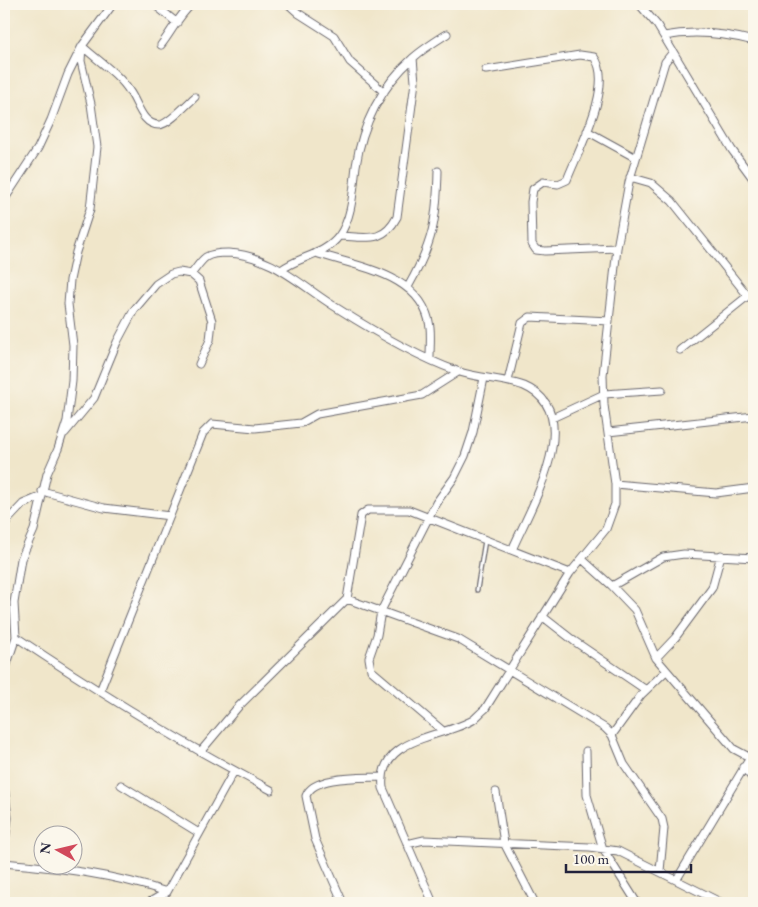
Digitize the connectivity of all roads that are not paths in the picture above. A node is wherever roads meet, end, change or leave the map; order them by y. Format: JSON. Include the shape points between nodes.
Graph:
{"nodes":[{"id":1,"x":113,"y":4,"type":"edge"},
{"id":2,"x":154,"y":4,"type":"edge"},
{"id":3,"x":192,"y":4,"type":"edge"},
{"id":4,"x":288,"y":4,"type":"edge"},
{"id":5,"x":639,"y":4,"type":"edge"},
{"id":6,"x":178,"y":23,"type":"junction"},
{"id":7,"x":447,"y":34,"type":"dead end"},
{"id":8,"x":664,"y":36,"type":"junction"},
{"id":9,"x":754,"y":41,"type":"edge"},
{"id":10,"x":161,"y":44,"type":"dead end"},
{"id":11,"x":82,"y":46,"type":"junction"},
{"id":12,"x":673,"y":52,"type":"junction"},
{"id":13,"x":413,"y":58,"type":"junction"},
{"id":14,"x":486,"y":70,"type":"dead end"},
{"id":15,"x":384,"y":92,"type":"junction"},
{"id":16,"x":195,"y":97,"type":"dead end"},
{"id":17,"x":587,"y":131,"type":"junction"},
{"id":18,"x":636,"y":158,"type":"junction"},
{"id":19,"x":438,"y":171,"type":"dead end"},
{"id":20,"x":630,"y":177,"type":"junction"},
{"id":21,"x":754,"y":180,"type":"edge"},
{"id":22,"x":4,"y":200,"type":"edge"},
{"id":23,"x":339,"y":236,"type":"junction"},
{"id":24,"x":617,"y":248,"type":"junction"},
{"id":25,"x":316,"y":253,"type":"junction"},
{"id":26,"x":281,"y":270,"type":"junction"},
{"id":27,"x":191,"y":274,"type":"junction"},
{"id":28,"x":408,"y":287,"type":"junction"},
{"id":29,"x":751,"y":293,"type":"edge"},
{"id":30,"x":609,"y":321,"type":"junction"},
{"id":31,"x":680,"y":350,"type":"dead end"},
{"id":32,"x":430,"y":358,"type":"junction"},
{"id":33,"x":199,"y":364,"type":"dead end"},
{"id":34,"x":458,"y":372,"type":"junction"},
{"id":35,"x":484,"y":378,"type":"junction"},
{"id":36,"x":508,"y":381,"type":"junction"},
{"id":37,"x":662,"y":390,"type":"dead end"},
{"id":38,"x":604,"y":394,"type":"junction"},
{"id":39,"x":754,"y":416,"type":"edge"},
{"id":40,"x":552,"y":418,"type":"junction"},
{"id":41,"x":608,"y":432,"type":"junction"},
{"id":42,"x":62,"y":438,"type":"junction"},
{"id":43,"x":615,"y":484,"type":"junction"},
{"id":44,"x":754,"y":488,"type":"edge"},
{"id":45,"x":42,"y":493,"type":"junction"},
{"id":46,"x":170,"y":516,"type":"junction"},
{"id":47,"x":429,"y":516,"type":"junction"},
{"id":48,"x":4,"y":524,"type":"edge"},
{"id":49,"x":485,"y":539,"type":"junction"},
{"id":50,"x":512,"y":550,"type":"junction"},
{"id":51,"x":720,"y":555,"type":"junction"},
{"id":52,"x":754,"y":558,"type":"edge"},
{"id":53,"x":582,"y":559,"type":"junction"},
{"id":54,"x":570,"y":573,"type":"junction"},
{"id":55,"x":612,"y":586,"type":"junction"},
{"id":56,"x":477,"y":590,"type":"dead end"},
{"id":57,"x":347,"y":599,"type":"junction"},
{"id":58,"x":381,"y":611,"type":"junction"},
{"id":59,"x":542,"y":616,"type":"junction"},
{"id":60,"x":16,"y":637,"type":"junction"},
{"id":61,"x":656,"y":658,"type":"junction"},
{"id":62,"x":510,"y":669,"type":"junction"},
{"id":63,"x":666,"y":671,"type":"junction"},
{"id":64,"x":4,"y":673,"type":"edge"},
{"id":65,"x":646,"y":690,"type":"junction"},
{"id":66,"x":100,"y":691,"type":"junction"},
{"id":67,"x":443,"y":731,"type":"junction"},
{"id":68,"x":612,"y":735,"type":"junction"},
{"id":69,"x":201,"y":751,"type":"junction"},
{"id":70,"x":754,"y":751,"type":"edge"},
{"id":71,"x":586,"y":752,"type":"dead end"},
{"id":72,"x":749,"y":757,"type":"junction"},
{"id":73,"x":743,"y":767,"type":"junction"},
{"id":74,"x":234,"y":771,"type":"junction"},
{"id":75,"x":382,"y":777,"type":"junction"},
{"id":76,"x":754,"y":780,"type":"edge"},
{"id":77,"x":121,"y":784,"type":"dead end"},
{"id":78,"x":4,"y":786,"type":"edge"},
{"id":79,"x":270,"y":790,"type":"dead end"},
{"id":80,"x":496,"y":792,"type":"dead end"},
{"id":81,"x":199,"y":833,"type":"junction"},
{"id":82,"x":504,"y":843,"type":"junction"},
{"id":83,"x":407,"y":844,"type":"junction"},
{"id":84,"x":4,"y":849,"type":"edge"},
{"id":85,"x":603,"y":849,"type":"junction"},
{"id":86,"x":4,"y":863,"type":"edge"},
{"id":87,"x":660,"y":871,"type":"junction"},
{"id":88,"x":677,"y":879,"type":"junction"},
{"id":89,"x":166,"y":892,"type":"junction"},
{"id":90,"x":148,"y":903,"type":"edge"},
{"id":91,"x":343,"y":903,"type":"edge"},
{"id":92,"x":433,"y":903,"type":"edge"},
{"id":93,"x":535,"y":903,"type":"edge"},
{"id":94,"x":637,"y":903,"type":"edge"},
{"id":95,"x":722,"y":903,"type":"edge"}],
"edges":[{"from":1,"to":11,"type":"street"},
{"from":2,"to":6,"type":"street"},
{"from":3,"to":6,"type":"street","via":[[182,12]]},
{"from":4,"to":15,"type":"street","via":[[334,36],[350,62]]},
{"from":5,"to":8,"type":"street"},
{"from":6,"to":10,"type":"street"},
{"from":7,"to":13,"type":"street"},
{"from":8,"to":9,"type":"street","via":[[689,31]]},
{"from":8,"to":12,"type":"street"},
{"from":11,"to":16,"type":"street","via":[[130,92],[136,107],[148,121],[165,124]]},
{"from":11,"to":22,"type":"street","via":[[38,148]]},
{"from":11,"to":42,"type":"street","via":[[81,61],[97,146],[90,209],[70,280],[72,381]]},
{"from":12,"to":18,"type":"street","via":[[665,62]]},
{"from":12,"to":21,"type":"street","via":[[732,150]]},
{"from":13,"to":15,"type":"street"},
{"from":13,"to":23,"type":"street","via":[[416,82],[397,217],[390,230],[380,235]]},
{"from":14,"to":17,"type":"street","via":[[580,55],[594,57],[599,62],[599,101]]},
{"from":15,"to":23,"type":"street","via":[[363,129],[349,218]]},
{"from":17,"to":18,"type":"street"},
{"from":17,"to":24,"type":"street","via":[[567,180],[558,184],[543,182],[533,189],[530,202],[532,244],[536,250],[545,251]]},
{"from":18,"to":20,"type":"street"},
{"from":19,"to":28,"type":"street","via":[[432,238]]},
{"from":20,"to":24,"type":"street"},
{"from":20,"to":29,"type":"street","via":[[651,184],[672,201]]},
{"from":23,"to":25,"type":"street","via":[[327,249]]},
{"from":24,"to":30,"type":"street"},
{"from":25,"to":26,"type":"street","via":[[291,262]]},
{"from":25,"to":28,"type":"street","via":[[400,281]]},
{"from":26,"to":27,"type":"street","via":[[240,254],[219,253],[206,256]]},
{"from":26,"to":32,"type":"street","via":[[336,308]]},
{"from":27,"to":33,"type":"street","via":[[199,280],[212,321],[210,340]]},
{"from":27,"to":42,"type":"street","via":[[171,274],[156,284],[134,310],[94,398]]},
{"from":28,"to":32,"type":"street","via":[[426,313],[430,327]]},
{"from":29,"to":31,"type":"street"},
{"from":30,"to":36,"type":"street","via":[[530,317],[522,323]]},
{"from":30,"to":38,"type":"street"},
{"from":32,"to":34,"type":"street"},
{"from":34,"to":35,"type":"street"},
{"from":34,"to":46,"type":"street","via":[[422,395],[317,414],[302,423],[255,428],[212,424],[203,433]]},
{"from":35,"to":36,"type":"street"},
{"from":35,"to":47,"type":"street","via":[[465,456]]},
{"from":36,"to":40,"type":"street","via":[[526,387],[545,400]]},
{"from":37,"to":38,"type":"street"},
{"from":38,"to":40,"type":"street"},
{"from":38,"to":41,"type":"street"},
{"from":39,"to":41,"type":"street"},
{"from":40,"to":50,"type":"street","via":[[554,438],[550,462]]},
{"from":41,"to":43,"type":"street"},
{"from":42,"to":45,"type":"street"},
{"from":43,"to":44,"type":"street","via":[[716,493]]},
{"from":43,"to":53,"type":"street","via":[[615,504],[606,529]]},
{"from":45,"to":46,"type":"street","via":[[104,508]]},
{"from":45,"to":48,"type":"street","via":[[23,504]]},
{"from":45,"to":60,"type":"street","via":[[34,530],[21,559],[14,603]]},
{"from":46,"to":66,"type":"street"},
{"from":47,"to":49,"type":"street"},
{"from":47,"to":57,"type":"street","via":[[409,510],[368,510],[361,515]]},
{"from":47,"to":58,"type":"street"},
{"from":49,"to":50,"type":"street"},
{"from":49,"to":56,"type":"lane"},
{"from":50,"to":54,"type":"street"},
{"from":51,"to":52,"type":"street"},
{"from":51,"to":55,"type":"street","via":[[662,557]]},
{"from":51,"to":61,"type":"street","via":[[712,588]]},
{"from":53,"to":54,"type":"street"},
{"from":53,"to":55,"type":"street"},
{"from":54,"to":59,"type":"street"},
{"from":55,"to":61,"type":"street","via":[[635,610]]},
{"from":57,"to":58,"type":"street"},
{"from":57,"to":69,"type":"street","via":[[238,707]]},
{"from":58,"to":62,"type":"street","via":[[458,639]]},
{"from":58,"to":67,"type":"street","via":[[369,658],[371,670]]},
{"from":59,"to":62,"type":"street"},
{"from":59,"to":65,"type":"street"},
{"from":60,"to":64,"type":"street"},
{"from":60,"to":66,"type":"street"},
{"from":61,"to":63,"type":"street"},
{"from":62,"to":67,"type":"street","via":[[474,719]]},
{"from":62,"to":68,"type":"street"},
{"from":63,"to":65,"type":"street"},
{"from":63,"to":72,"type":"street","via":[[734,749]]},
{"from":65,"to":68,"type":"street"},
{"from":66,"to":69,"type":"street"},
{"from":67,"to":75,"type":"street","via":[[399,750],[386,763]]},
{"from":68,"to":87,"type":"street","via":[[624,764],[662,818]]},
{"from":69,"to":74,"type":"street"},
{"from":70,"to":72,"type":"street"},
{"from":71,"to":85,"type":"street","via":[[587,795]]},
{"from":72,"to":73,"type":"street"},
{"from":73,"to":76,"type":"street"},
{"from":73,"to":88,"type":"street"},
{"from":74,"to":79,"type":"street"},
{"from":74,"to":81,"type":"street"},
{"from":75,"to":83,"type":"street","via":[[383,788]]},
{"from":75,"to":91,"type":"street","via":[[325,782],[313,787],[306,796],[315,839]]},
{"from":77,"to":81,"type":"street"},
{"from":78,"to":84,"type":"street","via":[[8,818]]},
{"from":80,"to":82,"type":"street"},
{"from":81,"to":89,"type":"street"},
{"from":82,"to":83,"type":"street","via":[[424,840]]},
{"from":82,"to":85,"type":"street"},
{"from":82,"to":93,"type":"street"},
{"from":83,"to":92,"type":"street"},
{"from":85,"to":87,"type":"street","via":[[618,851]]},
{"from":85,"to":94,"type":"street"},
{"from":86,"to":89,"type":"street","via":[[69,868],[134,881]]},
{"from":87,"to":88,"type":"street"},
{"from":88,"to":95,"type":"street"},
{"from":89,"to":90,"type":"street"}]}
